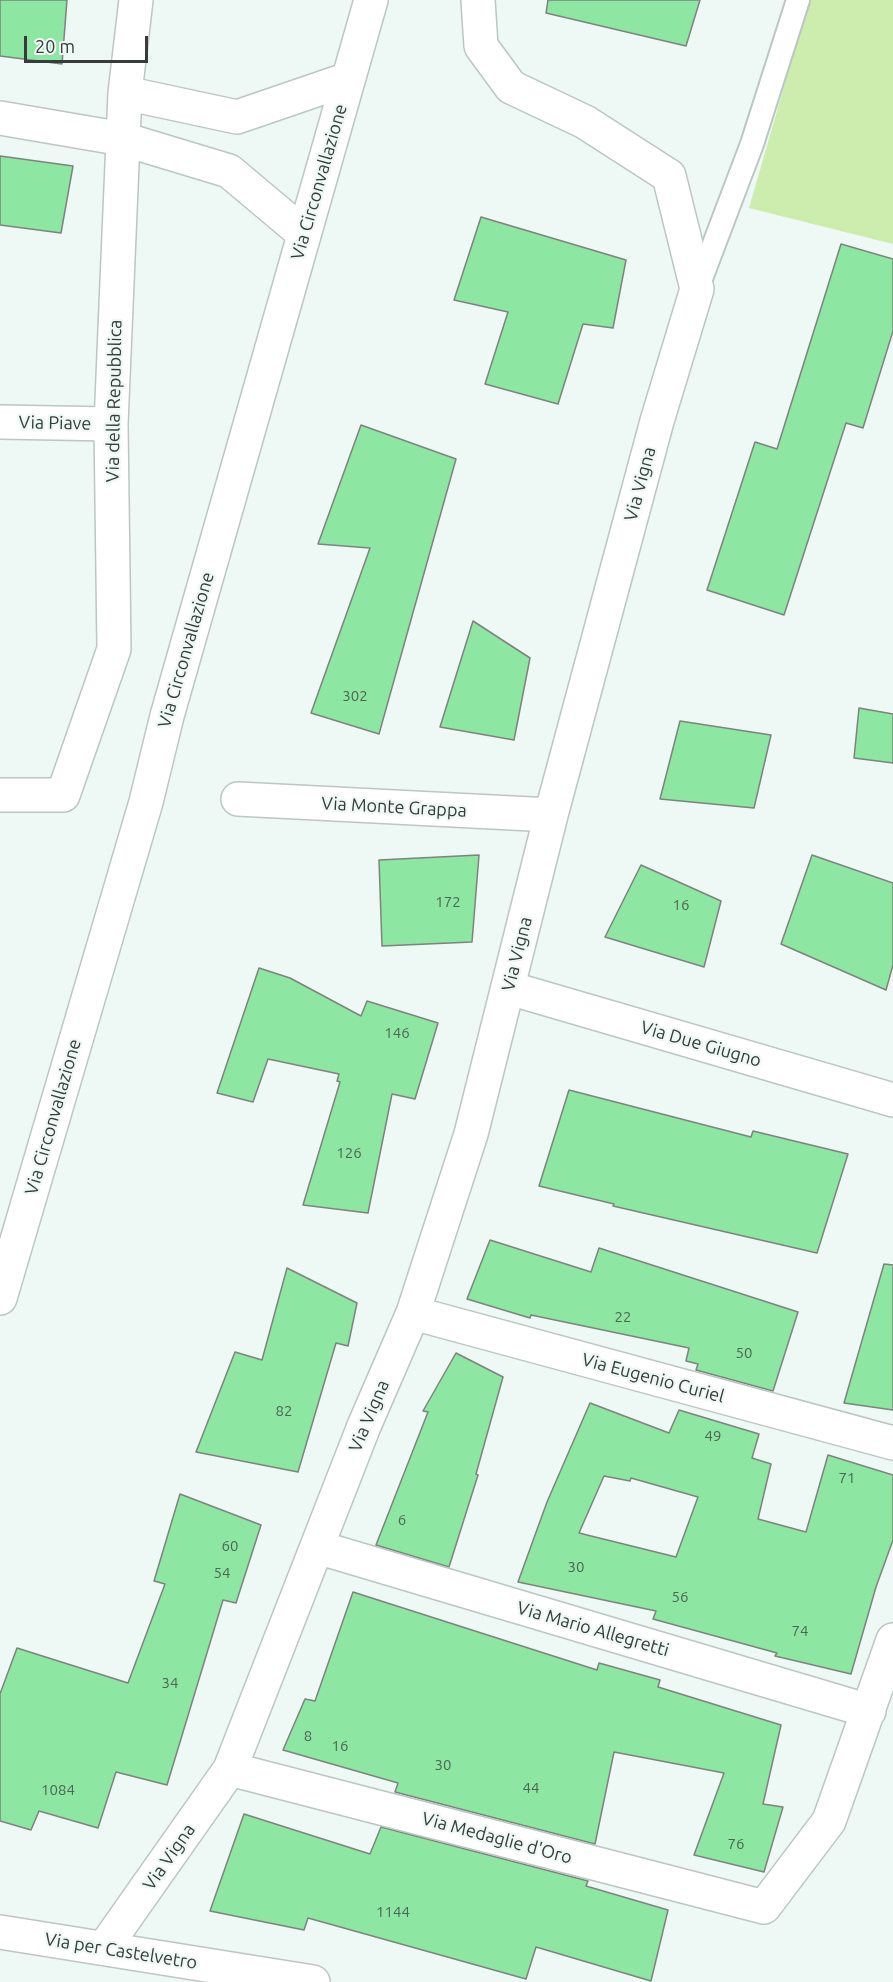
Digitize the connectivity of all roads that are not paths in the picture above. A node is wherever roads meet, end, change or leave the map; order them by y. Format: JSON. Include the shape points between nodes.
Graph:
{"nodes":[{"id":1,"x":136,"y":0,"type":"edge"},
{"id":2,"x":371,"y":0,"type":"edge"},
{"id":3,"x":478,"y":0,"type":"edge"},
{"id":4,"x":798,"y":0,"type":"edge"},
{"id":5,"x":348,"y":79,"type":"junction"},
{"id":6,"x":125,"y":93,"type":"junction"},
{"id":7,"x":0,"y":118,"type":"edge"},
{"id":8,"x":123,"y":139,"type":"junction"},
{"id":9,"x":304,"y":234,"type":"junction"},
{"id":10,"x":697,"y":288,"type":"junction"},
{"id":11,"x":0,"y":422,"type":"edge"},
{"id":12,"x":111,"y":424,"type":"junction"},
{"id":13,"x":0,"y":795,"type":"edge"},
{"id":14,"x":238,"y":799,"type":"dead end"},
{"id":15,"x":551,"y":815,"type":"junction"},
{"id":16,"x":508,"y":988,"type":"junction"},
{"id":17,"x":893,"y":1100,"type":"edge"},
{"id":18,"x":0,"y":1298,"type":"edge"},
{"id":19,"x":413,"y":1313,"type":"junction"},
{"id":20,"x":893,"y":1443,"type":"edge"},
{"id":21,"x":317,"y":1547,"type":"junction"},
{"id":22,"x":893,"y":1640,"type":"edge"},
{"id":23,"x":869,"y":1711,"type":"junction"},
{"id":24,"x":230,"y":1769,"type":"junction"},
{"id":25,"x":0,"y":1932,"type":"edge"},
{"id":26,"x":104,"y":1948,"type":"junction"},
{"id":27,"x":314,"y":1982,"type":"edge"}],
"edges":[{"from":1,"to":6,"type":"street","name":"Via della Repubblica"},
{"from":2,"to":5,"type":"street","name":"Via Circonvallazione"},
{"from":3,"to":10,"type":"street","via":[[481,46],[511,87],[585,122],[669,176]]},
{"from":4,"to":10,"type":"lane","via":[[752,144]]},
{"from":5,"to":6,"type":"street","via":[[237,117]]},
{"from":5,"to":9,"type":"street","name":"Via Circonvallazione"},
{"from":6,"to":8,"type":"street","name":"Via della Repubblica"},
{"from":7,"to":8,"type":"street"},
{"from":8,"to":9,"type":"street","via":[[229,171]]},
{"from":8,"to":12,"type":"street","name":"Via della Repubblica"},
{"from":9,"to":18,"type":"street","name":"Via Circonvallazione","via":[[146,802]]},
{"from":10,"to":15,"type":"street","name":"Via Vigna","via":[[657,421]]},
{"from":11,"to":12,"type":"street","name":"Via Piave"},
{"from":12,"to":13,"type":"street","name":"Via della Repubblica","via":[[114,649],[63,795]]},
{"from":14,"to":15,"type":"street","name":"Via Monte Grappa"},
{"from":15,"to":16,"type":"street","name":"Via Vigna"},
{"from":16,"to":17,"type":"street","name":"Via Due Giugno"},
{"from":16,"to":19,"type":"street","name":"Via Vigna","via":[[471,1134]]},
{"from":19,"to":20,"type":"street","name":"Via Eugenio Curiel"},
{"from":19,"to":21,"type":"street","name":"Via Vigna"},
{"from":21,"to":23,"type":"street","name":"Via Mario Allegretti"},
{"from":21,"to":24,"type":"street","name":"Via Vigna"},
{"from":22,"to":23,"type":"street"},
{"from":23,"to":24,"type":"street","name":"Via Medaglie d'Oro","via":[[829,1821],[764,1907]]},
{"from":24,"to":26,"type":"street","name":"Via Vigna"},
{"from":25,"to":26,"type":"street","name":"Via per Castelvetro"},
{"from":26,"to":27,"type":"street","name":"Via per Castelvetro"}]}
